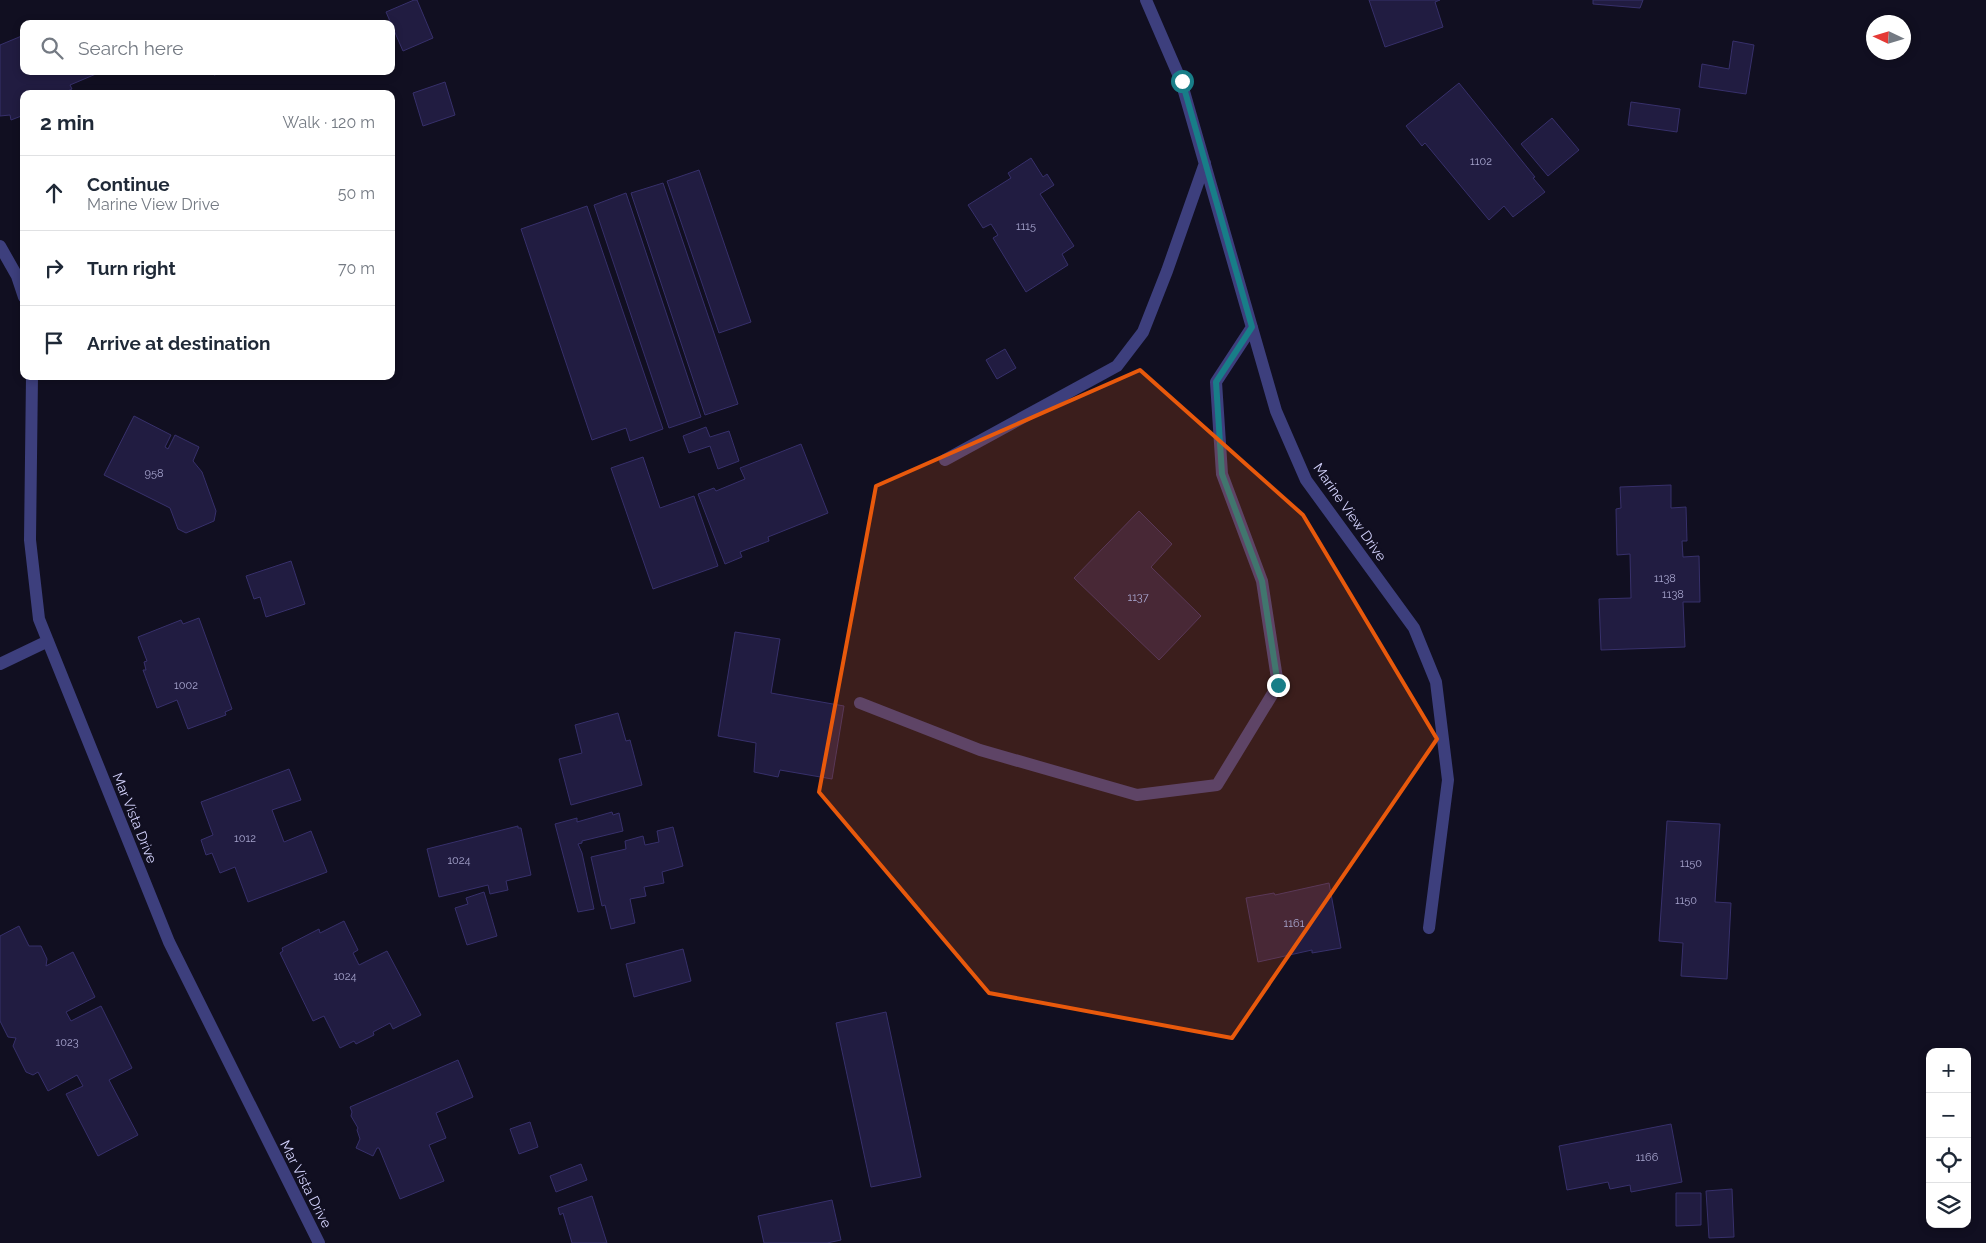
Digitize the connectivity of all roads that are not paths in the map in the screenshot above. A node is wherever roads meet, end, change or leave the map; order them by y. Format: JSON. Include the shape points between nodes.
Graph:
{"nodes":[{"id":1,"x":1146,"y":0,"type":"edge"},
{"id":2,"x":1205,"y":163,"type":"junction"},
{"id":3,"x":0,"y":246,"type":"edge"},
{"id":4,"x":20,"y":283,"type":"edge"},
{"id":5,"x":1252,"y":327,"type":"junction"},
{"id":6,"x":32,"y":380,"type":"edge"},
{"id":7,"x":945,"y":460,"type":"dead end"},
{"id":8,"x":48,"y":641,"type":"junction"},
{"id":9,"x":0,"y":664,"type":"edge"},
{"id":10,"x":860,"y":702,"type":"dead end"},
{"id":11,"x":1429,"y":928,"type":"dead end"},
{"id":12,"x":319,"y":1243,"type":"edge"}],
"edges":[{"from":1,"to":2,"type":"street","name":"Marine View Drive","via":[[1182,81]]},
{"from":2,"to":5,"type":"street","name":"Marine View Drive"},
{"from":2,"to":7,"type":"street","via":[[1143,332],[1117,366]]},
{"from":3,"to":4,"type":"street"},
{"from":5,"to":10,"type":"street","via":[[1216,382],[1222,474],[1262,581],[1278,685],[1217,785],[1137,795],[980,750]]},
{"from":5,"to":11,"type":"street","name":"Marine View Drive","via":[[1276,410],[1306,480],[1414,628],[1436,682],[1448,780]]},
{"from":6,"to":8,"type":"street","name":"Mar Vista Drive","via":[[30,540],[39,619]]},
{"from":8,"to":9,"type":"street"},
{"from":8,"to":12,"type":"street","name":"Mar Vista Drive","via":[[169,942]]}]}
